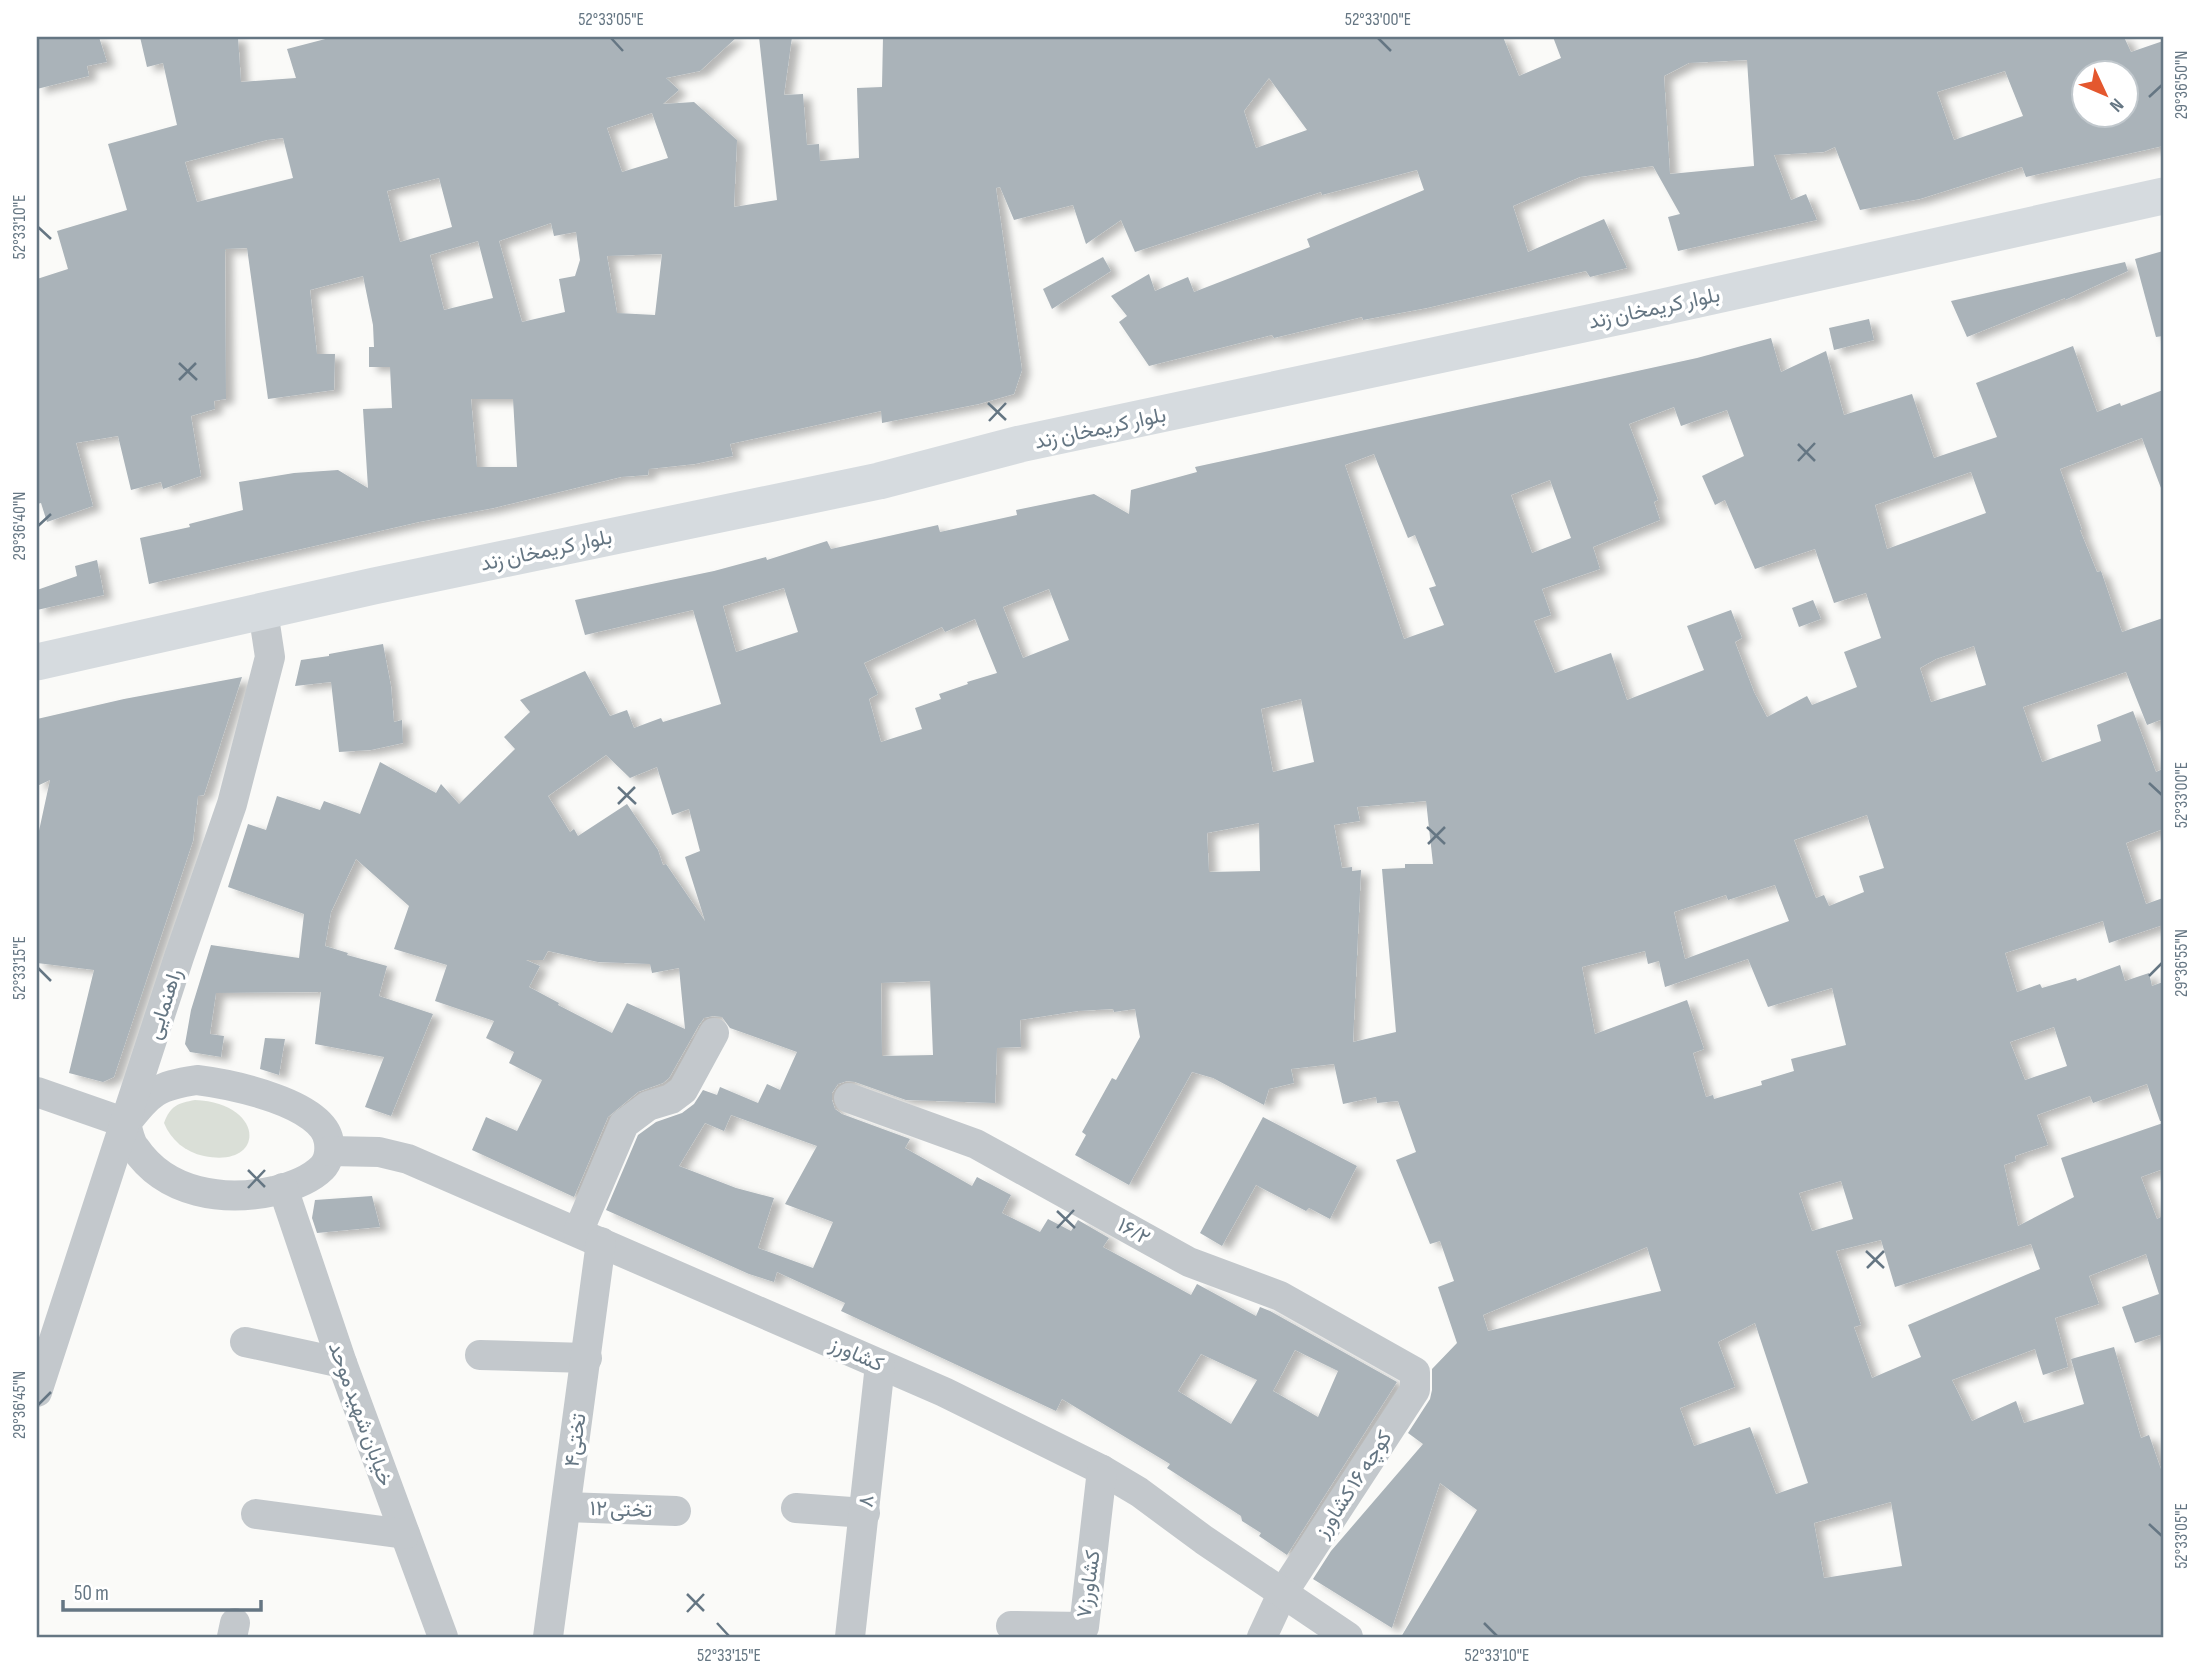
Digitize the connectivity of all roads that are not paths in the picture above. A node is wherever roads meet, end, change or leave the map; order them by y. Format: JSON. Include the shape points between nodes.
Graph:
{"nodes":[{"id":1,"x":2163,"y":196,"type":"edge"},
{"id":2,"x":263,"y":611,"type":"junction"},
{"id":3,"x":37,"y":662,"type":"edge"},
{"id":4,"x":714,"y":1033,"type":"dead end"},
{"id":5,"x":37,"y":1092,"type":"edge"},
{"id":6,"x":849,"y":1098,"type":"dead end"},
{"id":7,"x":126,"y":1123,"type":"junction"},
{"id":8,"x":330,"y":1151,"type":"junction"},
{"id":9,"x":283,"y":1188,"type":"junction"},
{"id":10,"x":589,"y":1237,"type":"junction"},
{"id":11,"x":245,"y":1342,"type":"dead end"},
{"id":12,"x":480,"y":1355,"type":"dead end"},
{"id":13,"x":587,"y":1358,"type":"junction"},
{"id":14,"x":342,"y":1363,"type":"junction"},
{"id":15,"x":880,"y":1365,"type":"junction"},
{"id":16,"x":1415,"y":1372,"type":"joint"},
{"id":17,"x":37,"y":1392,"type":"edge"},
{"id":18,"x":1102,"y":1470,"type":"junction"},
{"id":19,"x":566,"y":1507,"type":"junction"},
{"id":20,"x":796,"y":1508,"type":"dead end"},
{"id":21,"x":676,"y":1511,"type":"dead end"},
{"id":22,"x":865,"y":1513,"type":"junction"},
{"id":23,"x":256,"y":1514,"type":"dead end"},
{"id":24,"x":405,"y":1534,"type":"junction"},
{"id":25,"x":1282,"y":1594,"type":"junction"},
{"id":26,"x":1011,"y":1626,"type":"dead end"},
{"id":27,"x":443,"y":1637,"type":"edge"},
{"id":28,"x":548,"y":1637,"type":"edge"},
{"id":29,"x":850,"y":1637,"type":"edge"},
{"id":30,"x":1262,"y":1637,"type":"edge"},
{"id":31,"x":1348,"y":1637,"type":"edge"}],
"edges":[{"from":1,"to":2,"type":"main road","name":"بلوار کریمخان زند","via":[[1010,447],[880,481]]},
{"from":2,"to":3,"type":"main road","name":"بلوار کریمخان زند"},
{"from":2,"to":7,"type":"street","name":"راهنمایی","via":[[270,657],[232,804]]},
{"from":4,"to":10,"type":"street","name":"تختی۴","via":[[684,1090],[648,1106],[624,1124]]},
{"from":5,"to":7,"type":"street"},
{"from":6,"to":16,"type":"street","name":"۱۶/۲","via":[[976,1144],[1189,1262],[1280,1296]]},
{"from":7,"to":8,"type":"street","via":[[150,1094],[171,1084],[197,1080],[226,1083],[299,1109],[329,1136]]},
{"from":7,"to":9,"type":"street","via":[[134,1147],[153,1168],[195,1192],[244,1196]]},
{"from":7,"to":17,"type":"street","name":"راهنمایی"},
{"from":8,"to":9,"type":"street","via":[[323,1167]]},
{"from":8,"to":10,"type":"street","name":"کشاورز","via":[[379,1152],[408,1159]]},
{"from":9,"to":14,"type":"street","name":"خیابان شهید موحد"},
{"from":10,"to":13,"type":"street","name":"تختی۴"},
{"from":10,"to":15,"type":"street","name":"کشاورز"},
{"from":11,"to":14,"type":"street"},
{"from":12,"to":13,"type":"street"},
{"from":13,"to":19,"type":"street","name":"تختی۴"},
{"from":14,"to":24,"type":"street","name":"خیابان شهید موحد"},
{"from":15,"to":18,"type":"street","name":"کشاورز"},
{"from":15,"to":22,"type":"street","name":"۸"},
{"from":16,"to":25,"type":"street","name":"کوچه ۱۶ کشاورز","via":[[1415,1390]]},
{"from":18,"to":25,"type":"street","name":"کشاورز"},
{"from":18,"to":26,"type":"street","name":"۷کشاورز","via":[[1084,1628]]},
{"from":19,"to":21,"type":"street","name":"۱۲ تختی"},
{"from":19,"to":28,"type":"street","name":"تختی۴"},
{"from":20,"to":22,"type":"street"},
{"from":22,"to":29,"type":"street","name":"۸"},
{"from":23,"to":24,"type":"street"},
{"from":24,"to":27,"type":"street","name":"خیابان شهید موحد"},
{"from":25,"to":30,"type":"street","name":"کوچه ۱۶ کشاورز"},
{"from":25,"to":31,"type":"street","name":"کشاورز"}]}
